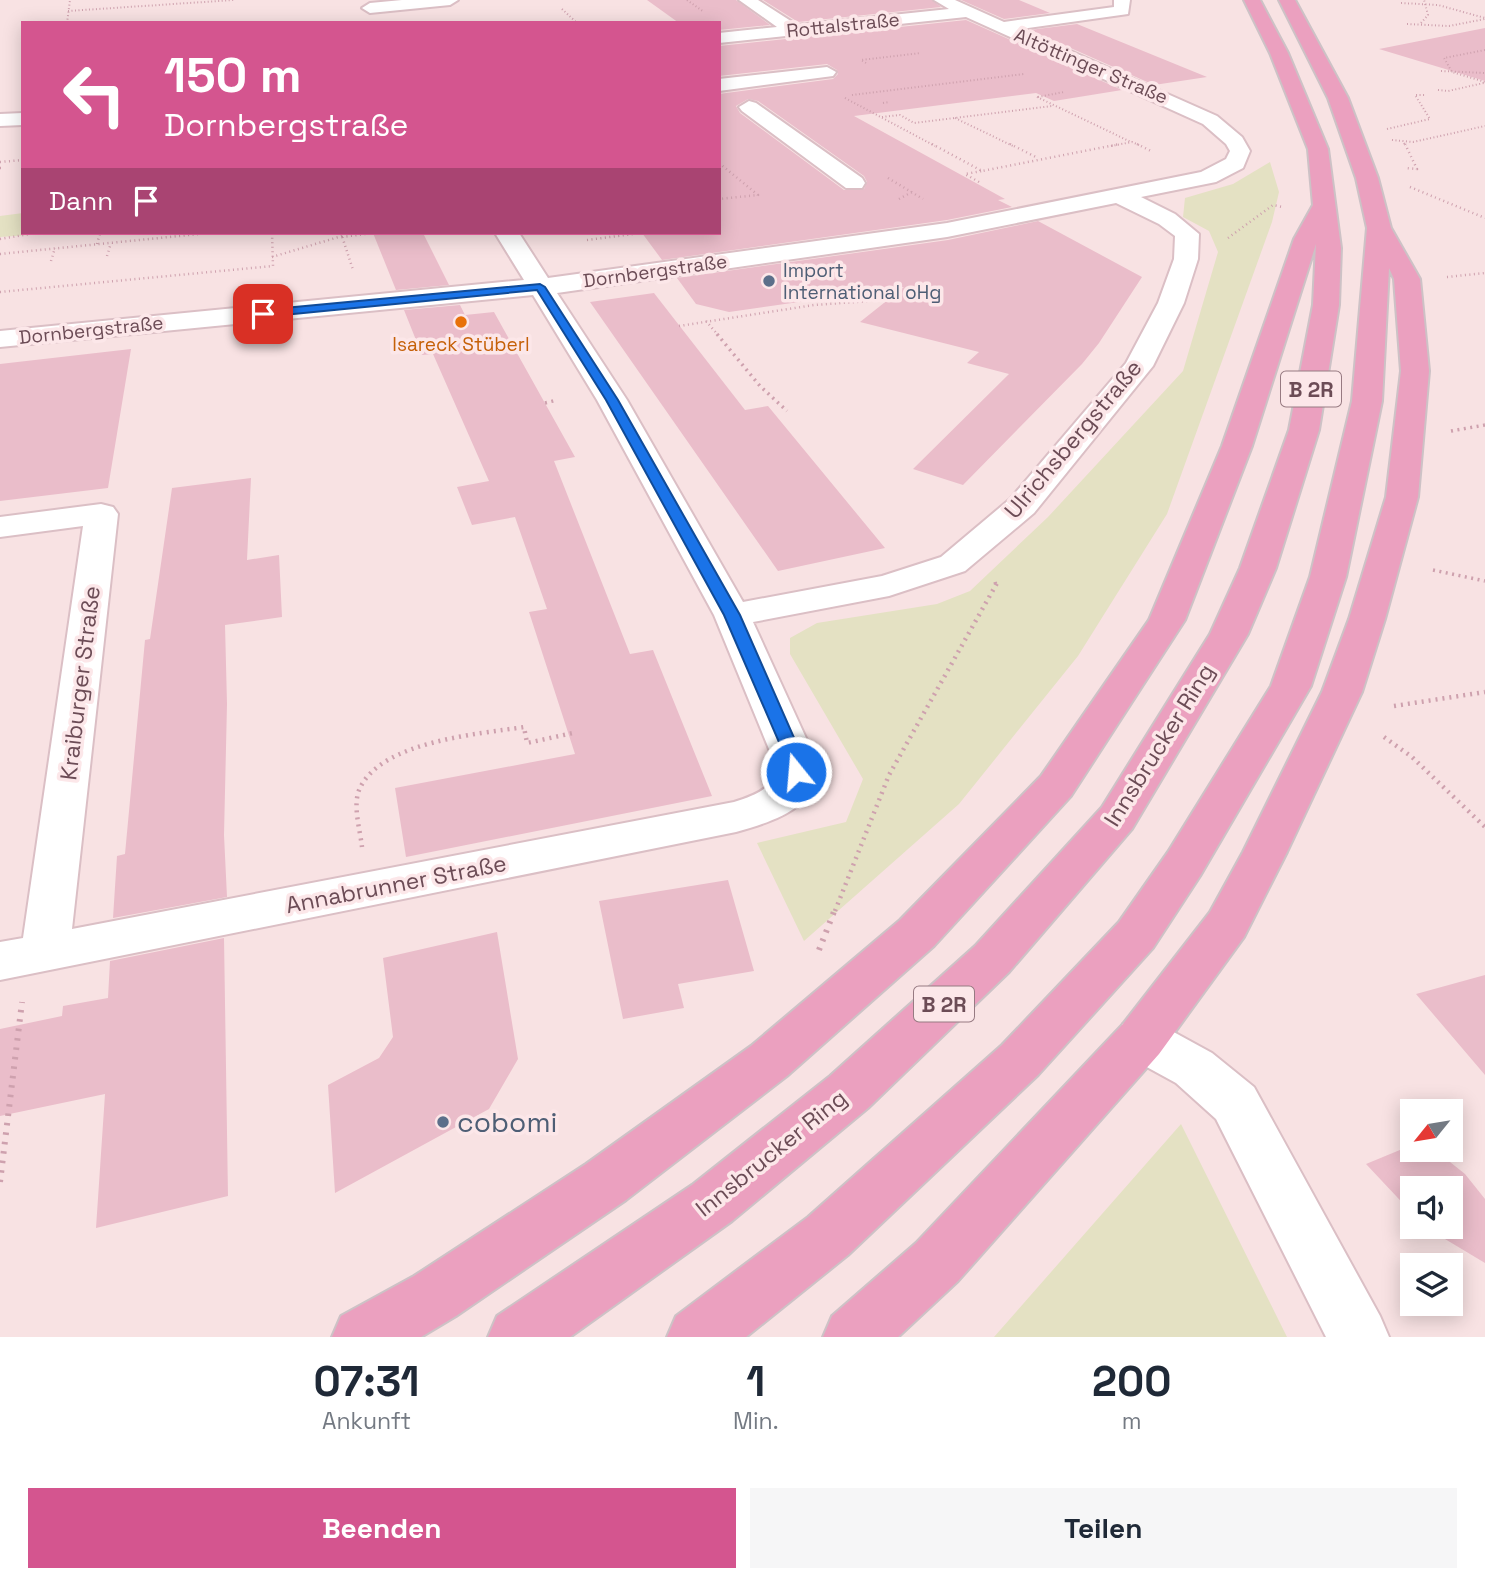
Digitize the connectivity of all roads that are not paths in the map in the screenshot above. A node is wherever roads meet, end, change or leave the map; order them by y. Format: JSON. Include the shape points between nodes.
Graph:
{"nodes":[{"id":1,"x":450,"y":0,"type":"edge"},
{"id":2,"x":747,"y":0,"type":"edge"},
{"id":3,"x":942,"y":0,"type":"edge"},
{"id":4,"x":1122,"y":0,"type":"edge"},
{"id":5,"x":1252,"y":0,"type":"edge"},
{"id":6,"x":1287,"y":0,"type":"edge"},
{"id":7,"x":368,"y":4,"type":"edge"},
{"id":8,"x":966,"y":12,"type":"junction"},
{"id":9,"x":379,"y":21,"type":"edge"},
{"id":10,"x":1001,"y":27,"type":"junction"},
{"id":11,"x":794,"y":30,"type":"junction"},
{"id":12,"x":721,"y":38,"type":"edge"},
{"id":13,"x":827,"y":72,"type":"dead end"},
{"id":14,"x":721,"y":85,"type":"edge"},
{"id":15,"x":749,"y":107,"type":"dead end"},
{"id":16,"x":21,"y":119,"type":"edge"},
{"id":17,"x":0,"y":120,"type":"edge"},
{"id":18,"x":1235,"y":141,"type":"joint"},
{"id":19,"x":854,"y":183,"type":"dead end"},
{"id":20,"x":1120,"y":196,"type":"junction"},
{"id":21,"x":1325,"y":204,"type":"junction"},
{"id":22,"x":1379,"y":228,"type":"junction"},
{"id":23,"x":508,"y":235,"type":"edge"},
{"id":24,"x":540,"y":287,"type":"junction"},
{"id":25,"x":0,"y":339,"type":"edge"},
{"id":26,"x":0,"y":527,"type":"edge"},
{"id":27,"x":732,"y":615,"type":"junction"},
{"id":28,"x":24,"y":957,"type":"edge"},
{"id":29,"x":1141,"y":1039,"type":"junction"},
{"id":30,"x":363,"y":1337,"type":"edge"},
{"id":31,"x":519,"y":1337,"type":"edge"},
{"id":32,"x":698,"y":1337,"type":"edge"},
{"id":33,"x":854,"y":1337,"type":"edge"},
{"id":34,"x":1358,"y":1337,"type":"edge"}],
"edges":[{"from":1,"to":7,"type":"street"},
{"from":2,"to":11,"type":"street"},
{"from":3,"to":8,"type":"street","name":"Altöttinger Straße"},
{"from":4,"to":10,"type":"street","via":[[1122,11]]},
{"from":5,"to":21,"type":"highway","name":"Innsbrucker Ring","number":"B 2R","via":[[1279,52],[1318,149]]},
{"from":6,"to":22,"type":"highway","number":"B 2R","via":[[1338,98],[1367,178]]},
{"from":7,"to":9,"type":"street"},
{"from":8,"to":10,"type":"street","name":"Altöttinger Straße"},
{"from":8,"to":11,"type":"street","name":"Rottalstraße"},
{"from":10,"to":18,"type":"street","name":"Altöttinger Straße","via":[[1196,112]]},
{"from":11,"to":12,"type":"street","name":"Rottalstraße"},
{"from":13,"to":14,"type":"street"},
{"from":15,"to":19,"type":"street"},
{"from":16,"to":17,"type":"street"},
{"from":18,"to":20,"type":"street","name":"Dornbergstraße","via":[[1240,151],[1236,163],[1208,177]]},
{"from":20,"to":24,"type":"street","name":"Dornbergstraße","via":[[947,230]]},
{"from":20,"to":27,"type":"street","name":"Ulrichsbergstraße","via":[[1167,219],[1186,234],[1186,259],[1168,310],[1139,366],[1022,506],[953,564],[889,586]]},
{"from":21,"to":30,"type":"highway","via":[[1306,239],[1237,446],[1167,620],[1056,786],[917,933],[769,1061],[606,1182],[435,1296]]},
{"from":21,"to":31,"type":"highway","name":"Innsbrucker Ring","number":"B 2R","via":[[1329,248],[1326,305],[1306,418],[1258,568],[1228,634],[1117,818],[992,960],[849,1092],[712,1203]]},
{"from":22,"to":29,"type":"highway","via":[[1407,279],[1415,370],[1402,497],[1367,619],[1342,692],[1227,924]]},
{"from":22,"to":32,"type":"highway","number":"B 2R","via":[[1367,401],[1328,577],[1291,686],[1184,864],[1136,935],[1020,1060],[828,1236]]},
{"from":23,"to":24,"type":"street"},
{"from":24,"to":25,"type":"street","name":"Dornbergstraße"},
{"from":24,"to":27,"type":"street","via":[[612,400]]},
{"from":26,"to":28,"type":"street","name":"Kraiburger Straße","via":[[101,514]]},
{"from":27,"to":28,"type":"street","name":"Annabrunner Straße","via":[[796,772],[787,794],[763,809]]},
{"from":29,"to":33,"type":"highway","via":[[937,1262]]},
{"from":29,"to":34,"type":"street","via":[[1194,1068],[1235,1103]]}]}
